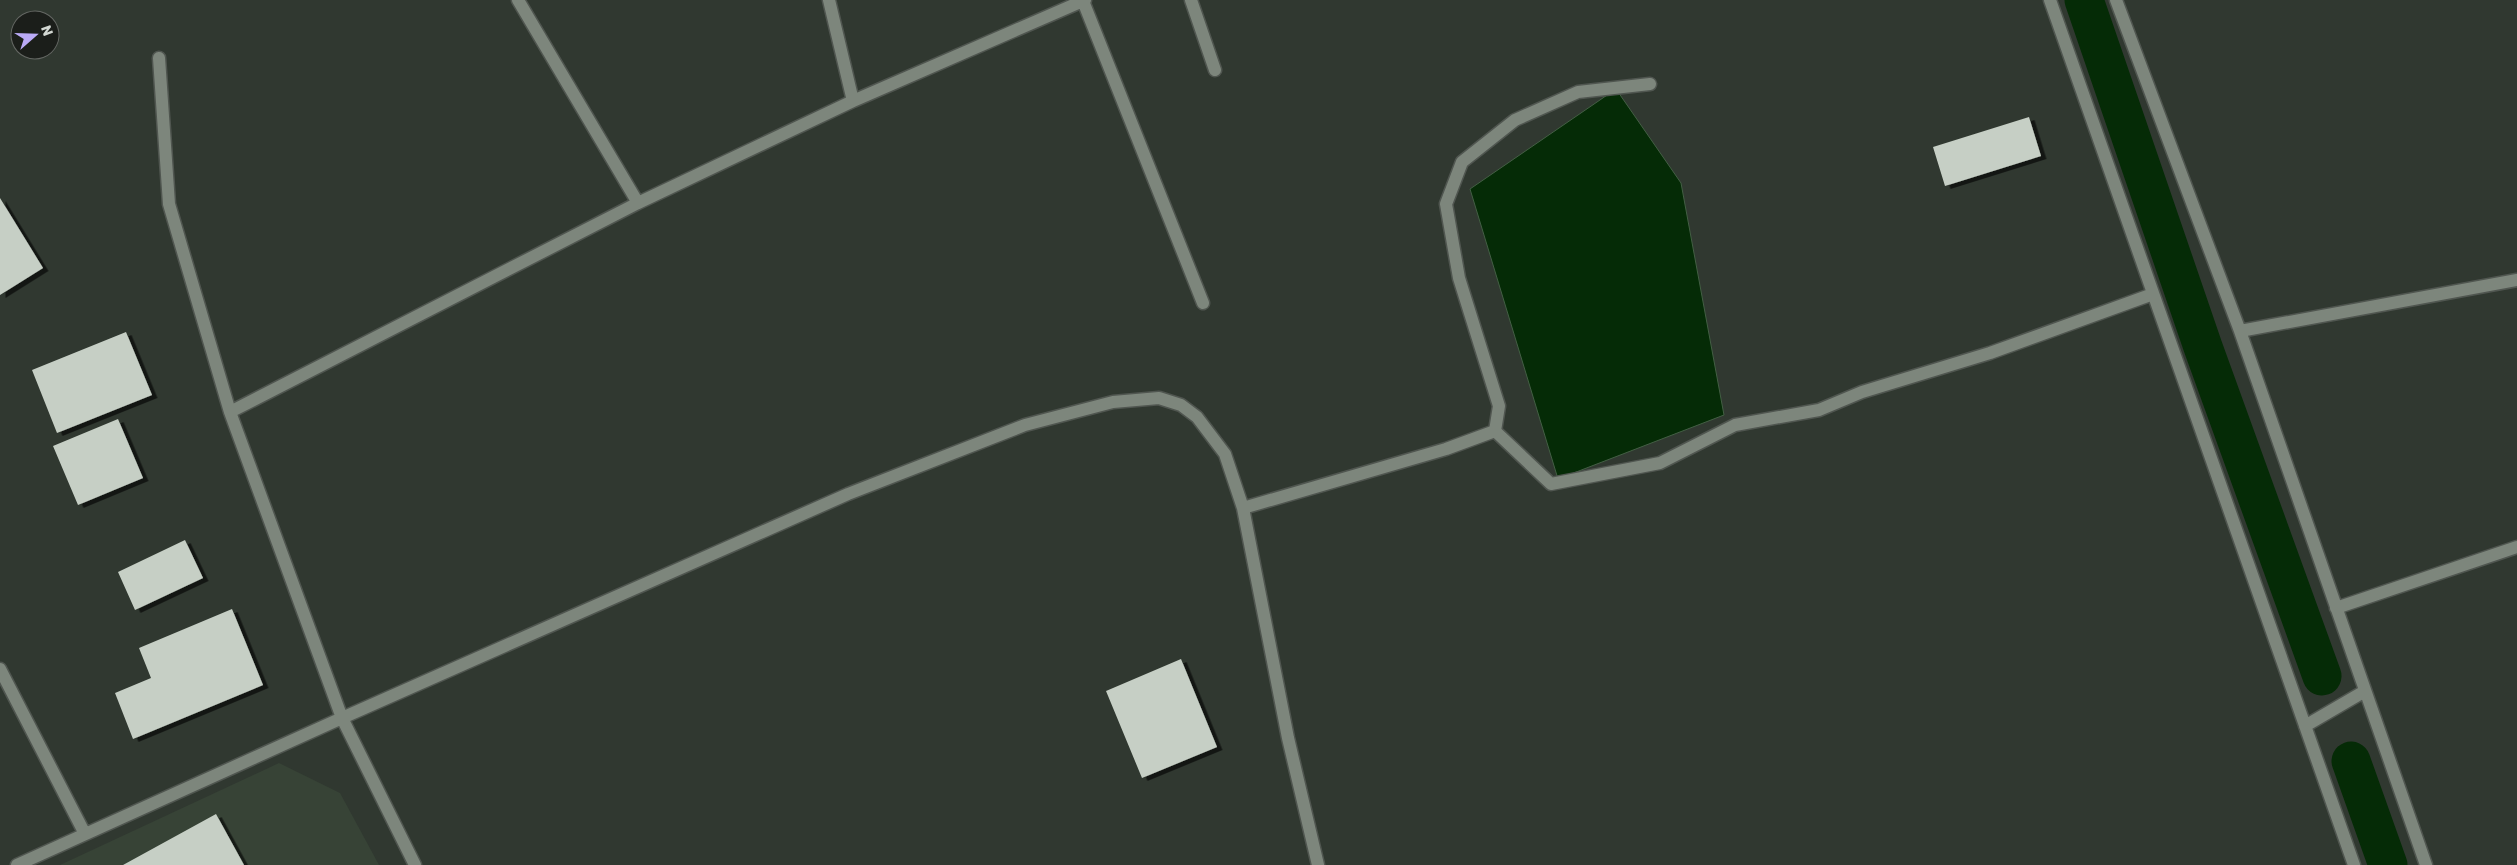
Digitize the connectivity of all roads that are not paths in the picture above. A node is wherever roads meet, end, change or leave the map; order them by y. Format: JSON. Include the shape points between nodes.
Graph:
{"nodes":[{"id":1,"x":518,"y":0,"type":"edge"},
{"id":2,"x":830,"y":0,"type":"edge"},
{"id":3,"x":1084,"y":0,"type":"edge"},
{"id":4,"x":1191,"y":0,"type":"edge"},
{"id":5,"x":2050,"y":0,"type":"edge"},
{"id":6,"x":2116,"y":0,"type":"edge"},
{"id":7,"x":159,"y":58,"type":"dead end"},
{"id":8,"x":1216,"y":70,"type":"dead end"},
{"id":9,"x":1650,"y":84,"type":"dead end"},
{"id":10,"x":853,"y":101,"type":"junction"},
{"id":11,"x":638,"y":203,"type":"junction"},
{"id":12,"x":2517,"y":280,"type":"edge"},
{"id":13,"x":2153,"y":294,"type":"junction"},
{"id":14,"x":1202,"y":303,"type":"dead end"},
{"id":15,"x":2240,"y":331,"type":"junction"},
{"id":16,"x":230,"y":412,"type":"junction"},
{"id":17,"x":1495,"y":431,"type":"junction"},
{"id":18,"x":1243,"y":508,"type":"junction"},
{"id":19,"x":2517,"y":547,"type":"edge"},
{"id":20,"x":2336,"y":608,"type":"junction"},
{"id":21,"x":0,"y":669,"type":"edge"},
{"id":22,"x":2365,"y":691,"type":"junction"},
{"id":23,"x":342,"y":718,"type":"junction"},
{"id":24,"x":2305,"y":726,"type":"junction"},
{"id":25,"x":85,"y":834,"type":"junction"},
{"id":26,"x":17,"y":865,"type":"edge"},
{"id":27,"x":415,"y":865,"type":"edge"},
{"id":28,"x":1318,"y":865,"type":"edge"},
{"id":29,"x":2354,"y":865,"type":"edge"},
{"id":30,"x":2426,"y":865,"type":"edge"}],
"edges":[{"from":1,"to":11,"type":"street"},
{"from":2,"to":10,"type":"street"},
{"from":3,"to":10,"type":"street"},
{"from":3,"to":14,"type":"street"},
{"from":4,"to":8,"type":"street"},
{"from":5,"to":13,"type":"street"},
{"from":6,"to":15,"type":"street"},
{"from":7,"to":16,"type":"street","via":[[169,204]]},
{"from":9,"to":17,"type":"street","via":[[1578,92],[1515,120],[1462,162],[1446,204],[1459,278],[1499,406]]},
{"from":10,"to":11,"type":"street"},
{"from":11,"to":16,"type":"street"},
{"from":12,"to":15,"type":"street"},
{"from":13,"to":17,"type":"street","via":[[1990,353],[1862,392],[1819,410],[1735,425],[1660,463],[1586,479],[1551,484]]},
{"from":13,"to":24,"type":"street"},
{"from":15,"to":20,"type":"street"},
{"from":16,"to":23,"type":"street"},
{"from":17,"to":18,"type":"street","via":[[1446,449]]},
{"from":18,"to":23,"type":"street","via":[[1224,454],[1197,418],[1180,405],[1159,398],[1113,402],[1025,425],[848,494]]},
{"from":18,"to":28,"type":"street","via":[[1288,738]]},
{"from":19,"to":20,"type":"street"},
{"from":20,"to":22,"type":"street"},
{"from":21,"to":25,"type":"street"},
{"from":22,"to":24,"type":"street"},
{"from":22,"to":30,"type":"street"},
{"from":23,"to":25,"type":"street"},
{"from":23,"to":27,"type":"street"},
{"from":24,"to":29,"type":"street"},
{"from":25,"to":26,"type":"street"}]}
